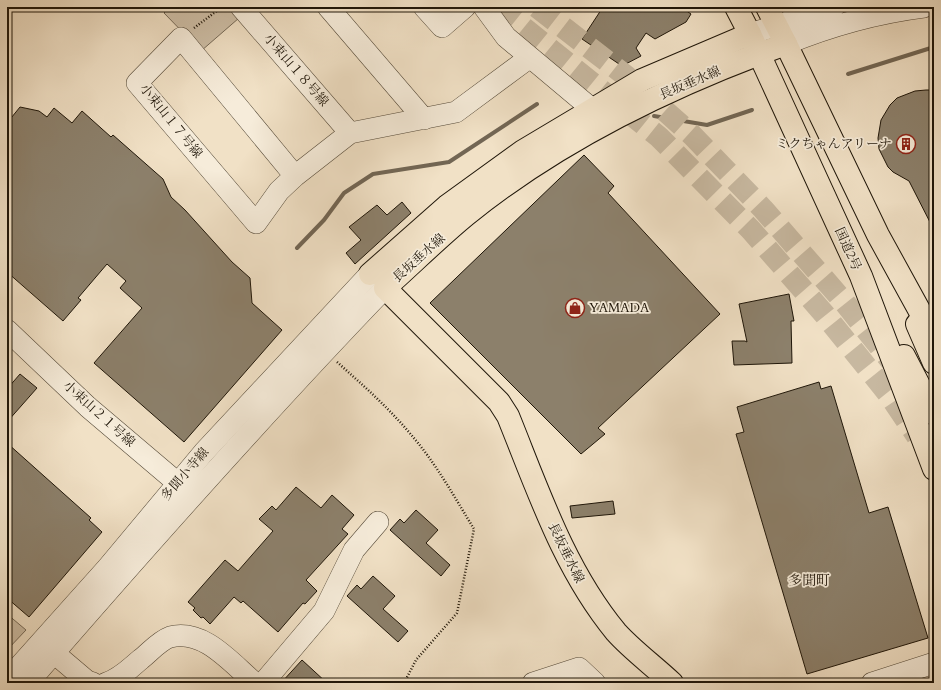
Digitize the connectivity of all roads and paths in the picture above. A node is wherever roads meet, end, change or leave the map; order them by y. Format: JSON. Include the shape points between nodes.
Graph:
{"nodes":[{"id":1,"x":222,"y":7,"type":"edge"},
{"id":2,"x":241,"y":7,"type":"edge"},
{"id":3,"x":328,"y":7,"type":"edge"},
{"id":4,"x":424,"y":7,"type":"edge"},
{"id":5,"x":465,"y":7,"type":"edge"},
{"id":6,"x":484,"y":7,"type":"edge"},
{"id":7,"x":736,"y":7,"type":"edge"},
{"id":8,"x":834,"y":7,"type":"edge"},
{"id":9,"x":924,"y":7,"type":"edge"},
{"id":10,"x":771,"y":16,"type":"edge"},
{"id":11,"x":750,"y":34,"type":"junction"},
{"id":12,"x":181,"y":38,"type":"junction"},
{"id":13,"x":786,"y":44,"type":"junction"},
{"id":14,"x":760,"y":54,"type":"junction"},
{"id":15,"x":529,"y":58,"type":"junction"},
{"id":16,"x":592,"y":109,"type":"junction"},
{"id":17,"x":424,"y":119,"type":"junction"},
{"id":18,"x":350,"y":133,"type":"junction"},
{"id":19,"x":295,"y":176,"type":"junction"},
{"id":20,"x":878,"y":235,"type":"junction"},
{"id":21,"x":860,"y":276,"type":"junction"},
{"id":22,"x":377,"y":281,"type":"junction"},
{"id":23,"x":7,"y":330,"type":"edge"},
{"id":24,"x":934,"y":337,"type":"edge"},
{"id":25,"x":324,"y":352,"type":"junction"},
{"id":26,"x":934,"y":363,"type":"edge"},
{"id":27,"x":934,"y":414,"type":"edge"},
{"id":28,"x":934,"y":469,"type":"edge"},
{"id":29,"x":185,"y":489,"type":"junction"},
{"id":30,"x":378,"y":522,"type":"dead end"},
{"id":31,"x":54,"y":653,"type":"junction"},
{"id":32,"x":934,"y":663,"type":"edge"},
{"id":33,"x":7,"y":680,"type":"edge"},
{"id":34,"x":28,"y":683,"type":"edge"},
{"id":35,"x":93,"y":683,"type":"edge"},
{"id":36,"x":106,"y":683,"type":"edge"},
{"id":37,"x":255,"y":683,"type":"edge"},
{"id":38,"x":263,"y":683,"type":"edge"},
{"id":39,"x":404,"y":683,"type":"edge"},
{"id":40,"x":533,"y":683,"type":"edge"},
{"id":41,"x":595,"y":683,"type":"edge"},
{"id":42,"x":672,"y":683,"type":"edge"},
{"id":43,"x":872,"y":683,"type":"edge"}],
"edges":[{"from":1,"to":12,"type":"path"},
{"from":2,"to":18,"type":"street","name":"小束山１８号線"},
{"from":3,"to":17,"type":"street"},
{"from":4,"to":5,"type":"street","via":[[442,26]]},
{"from":6,"to":15,"type":"street","via":[[506,37]]},
{"from":7,"to":11,"type":"main road"},
{"from":8,"to":10,"type":"street"},
{"from":9,"to":13,"type":"street","via":[[890,11],[816,32]]},
{"from":10,"to":11,"type":"street"},
{"from":10,"to":13,"type":"main road"},
{"from":11,"to":14,"type":"main road","name":"国道2号"},
{"from":11,"to":16,"type":"main road","name":"長坂垂水線","via":[[642,80]]},
{"from":12,"to":19,"type":"street"},
{"from":12,"to":19,"type":"street","name":"小束山１７号線","via":[[137,83],[256,223],[279,191]]},
{"from":13,"to":14,"type":"main road","name":"長坂垂水線"},
{"from":13,"to":20,"type":"main road"},
{"from":14,"to":21,"type":"main road","name":"国道2号"},
{"from":14,"to":22,"type":"main road","name":"長坂垂水線","via":[[673,89],[610,120],[517,177]]},
{"from":15,"to":16,"type":"street"},
{"from":15,"to":17,"type":"street","name":"小束山１７号線","via":[[456,112]]},
{"from":16,"to":22,"type":"main road","name":"長坂垂水線","via":[[523,151],[454,202]]},
{"from":17,"to":18,"type":"street","name":"小束山１７号線"},
{"from":18,"to":19,"type":"street","name":"小束山１７号線"},
{"from":20,"to":24,"type":"main road"},
{"from":20,"to":26,"type":"main road"},
{"from":21,"to":27,"type":"main road"},
{"from":21,"to":28,"type":"main road","name":"国道2号"},
{"from":22,"to":25,"type":"street","name":"多聞小寺線"},
{"from":22,"to":29,"type":"street","name":"多聞小寺線"},
{"from":22,"to":42,"type":"main road","name":"長坂垂水線","via":[[499,402],[508,416],[553,528],[584,588],[617,632]]},
{"from":23,"to":29,"type":"street","name":"小束山２１号線","via":[[88,407]]},
{"from":25,"to":29,"type":"street","name":"多聞小寺線"},
{"from":25,"to":39,"type":"path","via":[[377,397],[414,437],[474,529],[457,613],[416,660]]},
{"from":29,"to":31,"type":"street","name":"多聞小寺線"},
{"from":29,"to":33,"type":"street","name":"多聞小寺線","via":[[108,567]]},
{"from":30,"to":38,"type":"street","via":[[354,550],[324,611]]},
{"from":31,"to":34,"type":"street","name":"多聞小寺線"},
{"from":31,"to":35,"type":"street","via":[[86,681]]},
{"from":32,"to":43,"type":"street"},
{"from":36,"to":37,"type":"street","via":[[119,678],[160,642],[170,637],[183,636],[197,638],[209,644]]},
{"from":40,"to":41,"type":"street","via":[[580,668]]}]}
